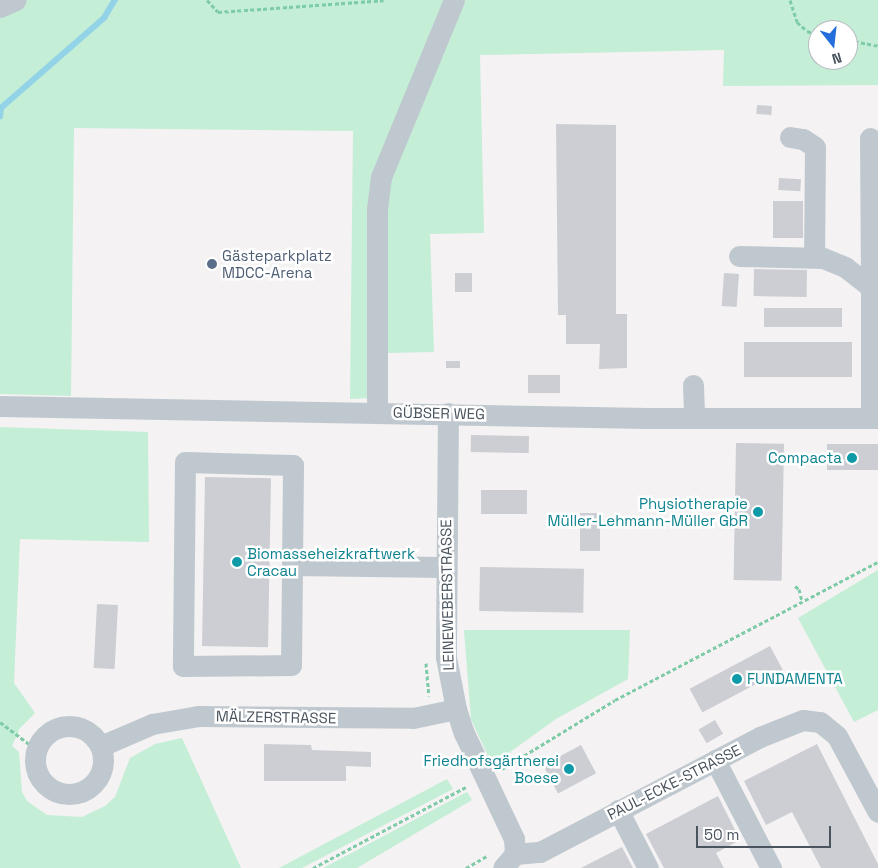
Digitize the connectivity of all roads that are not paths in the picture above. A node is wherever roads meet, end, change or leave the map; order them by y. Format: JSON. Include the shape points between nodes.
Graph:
{"nodes":[{"id":1,"x":16,"y":0,"type":"edge"},
{"id":2,"x":454,"y":0,"type":"edge"},
{"id":3,"x":0,"y":7,"type":"edge"},
{"id":4,"x":790,"y":137,"type":"dead end"},
{"id":5,"x":870,"y":138,"type":"dead end"},
{"id":6,"x":739,"y":256,"type":"dead end"},
{"id":7,"x":814,"y":257,"type":"junction"},
{"id":8,"x":871,"y":287,"type":"junction"},
{"id":9,"x":693,"y":385,"type":"dead end"},
{"id":10,"x":0,"y":406,"type":"edge"},
{"id":11,"x":377,"y":412,"type":"junction"},
{"id":12,"x":448,"y":413,"type":"junction"},
{"id":13,"x":694,"y":417,"type":"junction"},
{"id":14,"x":875,"y":418,"type":"edge"},
{"id":15,"x":292,"y":565,"type":"junction"},
{"id":16,"x":444,"y":567,"type":"junction"},
{"id":17,"x":456,"y":710,"type":"junction"},
{"id":18,"x":101,"y":746,"type":"junction"},
{"id":19,"x":714,"y":760,"type":"junction"},
{"id":20,"x":618,"y":810,"type":"junction"},
{"id":21,"x":878,"y":812,"type":"edge"},
{"id":22,"x":508,"y":860,"type":"edge"},
{"id":23,"x":648,"y":868,"type":"edge"},
{"id":24,"x":771,"y":868,"type":"edge"}],
"edges":[{"from":1,"to":3,"type":"street"},
{"from":2,"to":11,"type":"street","via":[[381,177]]},
{"from":4,"to":7,"type":"street","via":[[803,139],[815,147]]},
{"from":5,"to":8,"type":"street"},
{"from":6,"to":7,"type":"street"},
{"from":7,"to":8,"type":"street","via":[[845,267]]},
{"from":8,"to":14,"type":"street"},
{"from":9,"to":13,"type":"street"},
{"from":10,"to":11,"type":"street","name":"GÜBSER WEG"},
{"from":11,"to":12,"type":"street","name":"GÜBSER WEG"},
{"from":12,"to":13,"type":"street","name":"GÜBSER WEG"},
{"from":12,"to":16,"type":"street","name":"LEINEWEBERSTRASSE"},
{"from":13,"to":14,"type":"street","name":"GÜBSER WEG"},
{"from":15,"to":15,"type":"street","via":[[292,665],[183,666],[185,462],[293,465]]},
{"from":15,"to":16,"type":"street"},
{"from":16,"to":17,"type":"street","name":"LEINEWEBERSTRASSE","via":[[446,657]]},
{"from":17,"to":18,"type":"street","name":"MÄLZERSTRASSE","via":[[413,718],[199,716],[152,724]]},
{"from":17,"to":22,"type":"street","name":"LEINEWEBERSTRASSE","via":[[484,778],[513,834]]},
{"from":18,"to":18,"type":"street","via":[[104,766],[100,776],[94,784],[76,794],[56,792],[44,783],[36,770],[37,750],[48,733],[68,726],[87,731]]},
{"from":19,"to":20,"type":"street","name":"PAUL-ECKE-STRASSE"},
{"from":19,"to":21,"type":"street","name":"PAUL-ECKE-STRASSE","via":[[792,722],[820,722],[832,731],[844,748]]},
{"from":19,"to":24,"type":"street"},
{"from":20,"to":22,"type":"street","name":"PAUL-ECKE-STRASSE","via":[[540,852]]},
{"from":20,"to":23,"type":"street"}]}
